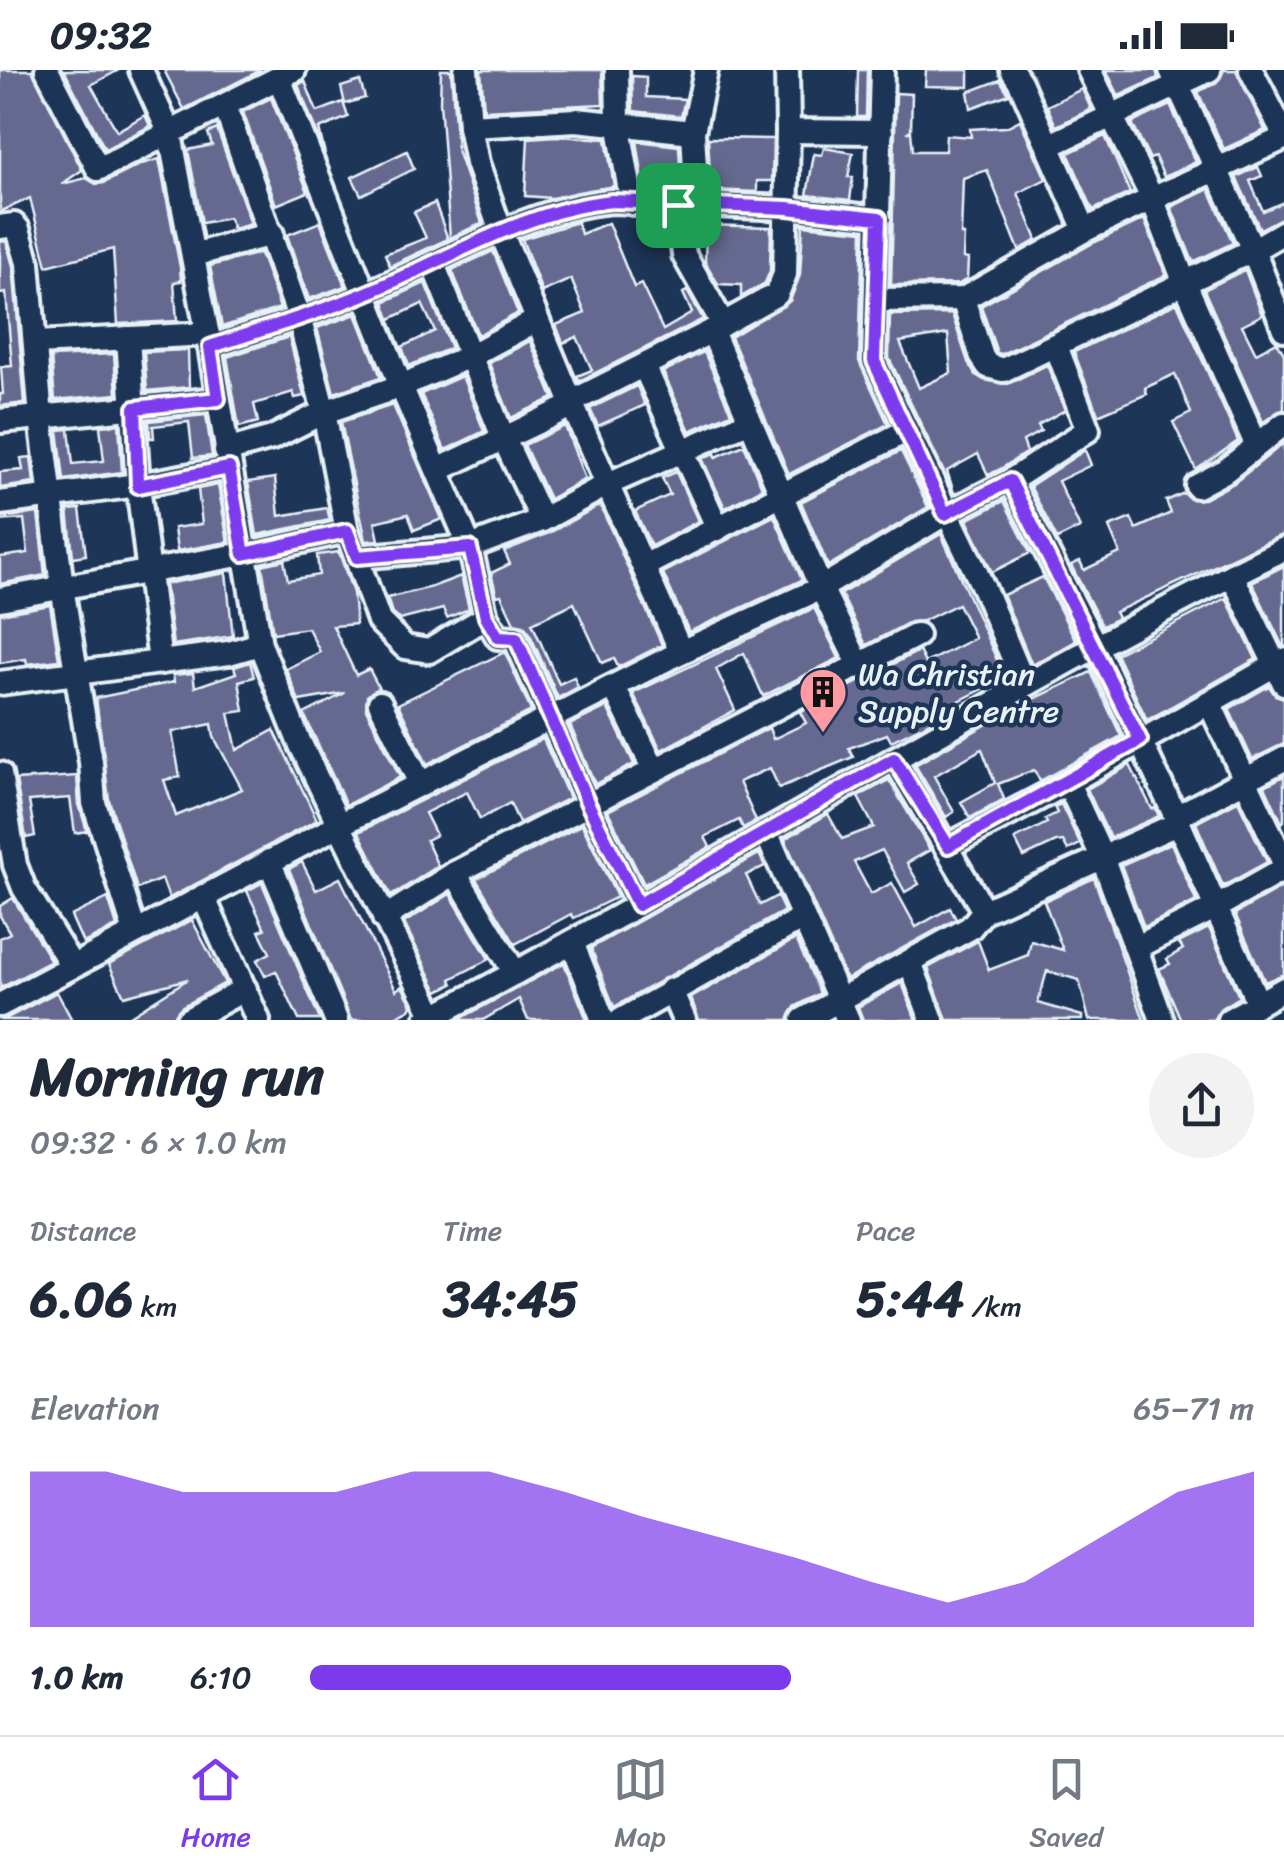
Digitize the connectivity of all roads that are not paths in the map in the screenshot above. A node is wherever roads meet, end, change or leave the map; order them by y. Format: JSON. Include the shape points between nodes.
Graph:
{"nodes":[{"id":1,"x":46,"y":70,"type":"edge"},
{"id":2,"x":140,"y":70,"type":"edge"},
{"id":3,"x":466,"y":70,"type":"edge"},
{"id":4,"x":616,"y":70,"type":"edge"},
{"id":5,"x":706,"y":70,"type":"edge"},
{"id":6,"x":788,"y":70,"type":"edge"},
{"id":7,"x":882,"y":70,"type":"edge"},
{"id":8,"x":1012,"y":70,"type":"edge"},
{"id":9,"x":1089,"y":70,"type":"edge"},
{"id":10,"x":1209,"y":70,"type":"edge"},
{"id":11,"x":1251,"y":70,"type":"edge"},
{"id":12,"x":286,"y":74,"type":"edge"},
{"id":13,"x":1174,"y":77,"type":"edge"},
{"id":14,"x":225,"y":106,"type":"junction"},
{"id":15,"x":1114,"y":116,"type":"junction"},
{"id":16,"x":618,"y":122,"type":"junction"},
{"id":17,"x":470,"y":126,"type":"junction"},
{"id":18,"x":788,"y":130,"type":"junction"},
{"id":19,"x":693,"y":132,"type":"junction"},
{"id":20,"x":882,"y":132,"type":"junction"},
{"id":21,"x":170,"y":134,"type":"junction"},
{"id":22,"x":1284,"y":136,"type":"edge"},
{"id":23,"x":1048,"y":146,"type":"junction"},
{"id":24,"x":1217,"y":168,"type":"junction"},
{"id":25,"x":1152,"y":198,"type":"junction"},
{"id":26,"x":632,"y":203,"type":"junction"},
{"id":27,"x":687,"y":205,"type":"junction"},
{"id":28,"x":788,"y":208,"type":"junction"},
{"id":29,"x":879,"y":218,"type":"junction"},
{"id":30,"x":0,"y":227,"type":"edge"},
{"id":31,"x":1084,"y":230,"type":"junction"},
{"id":32,"x":501,"y":232,"type":"junction"},
{"id":33,"x":1284,"y":232,"type":"edge"},
{"id":34,"x":272,"y":234,"type":"junction"},
{"id":35,"x":1253,"y":250,"type":"junction"},
{"id":36,"x":192,"y":255,"type":"junction"},
{"id":37,"x":433,"y":264,"type":"junction"},
{"id":38,"x":1184,"y":281,"type":"junction"},
{"id":39,"x":366,"y":294,"type":"junction"},
{"id":40,"x":962,"y":299,"type":"junction"},
{"id":41,"x":877,"y":300,"type":"junction"},
{"id":42,"x":299,"y":318,"type":"junction"},
{"id":43,"x":1282,"y":319,"type":"edge"},
{"id":44,"x":537,"y":320,"type":"junction"},
{"id":45,"x":718,"y":327,"type":"junction"},
{"id":46,"x":128,"y":338,"type":"junction"},
{"id":47,"x":209,"y":340,"type":"junction"},
{"id":48,"x":37,"y":343,"type":"junction"},
{"id":49,"x":1056,"y":346,"type":"junction"},
{"id":50,"x":470,"y":356,"type":"junction"},
{"id":51,"x":644,"y":366,"type":"junction"},
{"id":52,"x":401,"y":386,"type":"junction"},
{"id":53,"x":218,"y":399,"type":"junction"},
{"id":54,"x":572,"y":404,"type":"junction"},
{"id":55,"x":135,"y":408,"type":"junction"},
{"id":56,"x":324,"y":412,"type":"junction"},
{"id":57,"x":41,"y":418,"type":"junction"},
{"id":58,"x":750,"y":420,"type":"junction"},
{"id":59,"x":0,"y":421,"type":"edge"},
{"id":60,"x":1284,"y":424,"type":"edge"},
{"id":61,"x":906,"y":431,"type":"junction"},
{"id":62,"x":502,"y":437,"type":"junction"},
{"id":63,"x":1256,"y":444,"type":"junction"},
{"id":64,"x":683,"y":449,"type":"junction"},
{"id":65,"x":227,"y":459,"type":"junction"},
{"id":66,"x":438,"y":470,"type":"junction"},
{"id":67,"x":1010,"y":481,"type":"junction"},
{"id":68,"x":608,"y":484,"type":"junction"},
{"id":69,"x":138,"y":486,"type":"junction"},
{"id":70,"x":1198,"y":486,"type":"dead end"},
{"id":71,"x":782,"y":495,"type":"junction"},
{"id":72,"x":51,"y":496,"type":"junction"},
{"id":73,"x":0,"y":503,"type":"edge"},
{"id":74,"x":945,"y":514,"type":"junction"},
{"id":75,"x":542,"y":520,"type":"junction"},
{"id":76,"x":718,"y":529,"type":"junction"},
{"id":77,"x":347,"y":531,"type":"junction"},
{"id":78,"x":470,"y":548,"type":"junction"},
{"id":79,"x":1284,"y":550,"type":"edge"},
{"id":80,"x":244,"y":554,"type":"junction"},
{"id":81,"x":357,"y":557,"type":"junction"},
{"id":82,"x":644,"y":566,"type":"junction"},
{"id":83,"x":147,"y":572,"type":"junction"},
{"id":84,"x":1232,"y":575,"type":"junction"},
{"id":85,"x":62,"y":588,"type":"junction"},
{"id":86,"x":821,"y":588,"type":"junction"},
{"id":87,"x":0,"y":599,"type":"edge"},
{"id":88,"x":486,"y":617,"type":"junction"},
{"id":89,"x":917,"y":635,"type":"dead end"},
{"id":90,"x":260,"y":644,"type":"junction"},
{"id":91,"x":1094,"y":645,"type":"junction"},
{"id":92,"x":681,"y":652,"type":"junction"},
{"id":93,"x":160,"y":662,"type":"junction"},
{"id":94,"x":858,"y":664,"type":"junction"},
{"id":95,"x":1281,"y":669,"type":"edge"},
{"id":96,"x":77,"y":672,"type":"junction"},
{"id":97,"x":0,"y":683,"type":"edge"},
{"id":98,"x":1024,"y":684,"type":"junction"},
{"id":99,"x":614,"y":687,"type":"junction"},
{"id":100,"x":1209,"y":702,"type":"junction"},
{"id":101,"x":380,"y":703,"type":"dead end"},
{"id":102,"x":554,"y":719,"type":"junction"},
{"id":103,"x":1140,"y":740,"type":"junction"},
{"id":104,"x":894,"y":759,"type":"junction"},
{"id":105,"x":1284,"y":760,"type":"edge"},
{"id":106,"x":654,"y":770,"type":"junction"},
{"id":107,"x":0,"y":774,"type":"edge"},
{"id":108,"x":1245,"y":780,"type":"junction"},
{"id":109,"x":1068,"y":782,"type":"junction"},
{"id":110,"x":421,"y":785,"type":"junction"},
{"id":111,"x":588,"y":804,"type":"junction"},
{"id":112,"x":1178,"y":820,"type":"junction"},
{"id":113,"x":339,"y":825,"type":"junction"},
{"id":114,"x":766,"y":832,"type":"junction"},
{"id":115,"x":948,"y":846,"type":"junction"},
{"id":116,"x":1103,"y":859,"type":"junction"},
{"id":117,"x":270,"y":861,"type":"junction"},
{"id":118,"x":1284,"y":866,"type":"edge"},
{"id":119,"x":455,"y":873,"type":"junction"},
{"id":120,"x":203,"y":896,"type":"junction"},
{"id":121,"x":638,"y":905,"type":"junction"},
{"id":122,"x":1215,"y":908,"type":"junction"},
{"id":123,"x":984,"y":910,"type":"junction"},
{"id":124,"x":384,"y":918,"type":"junction"},
{"id":125,"x":803,"y":918,"type":"junction"},
{"id":126,"x":136,"y":932,"type":"junction"},
{"id":127,"x":572,"y":942,"type":"junction"},
{"id":128,"x":1137,"y":947,"type":"junction"},
{"id":129,"x":910,"y":962,"type":"junction"},
{"id":130,"x":72,"y":966,"type":"junction"},
{"id":131,"x":515,"y":973,"type":"junction"},
{"id":132,"x":245,"y":988,"type":"junction"},
{"id":133,"x":671,"y":990,"type":"junction"},
{"id":134,"x":1271,"y":1003,"type":"edge"},
{"id":135,"x":0,"y":1004,"type":"edge"},
{"id":136,"x":844,"y":1010,"type":"edge"},
{"id":137,"x":432,"y":1019,"type":"edge"},
{"id":138,"x":188,"y":1020,"type":"edge"},
{"id":139,"x":258,"y":1020,"type":"edge"},
{"id":140,"x":336,"y":1020,"type":"edge"},
{"id":141,"x":603,"y":1020,"type":"edge"},
{"id":142,"x":621,"y":1020,"type":"edge"},
{"id":143,"x":684,"y":1020,"type":"edge"},
{"id":144,"x":803,"y":1020,"type":"edge"},
{"id":145,"x":932,"y":1020,"type":"edge"},
{"id":146,"x":1162,"y":1020,"type":"edge"},
{"id":147,"x":1229,"y":1020,"type":"edge"}],
"edges":[{"from":1,"to":21,"type":"street","via":[[98,169]]},
{"from":2,"to":21,"type":"street"},
{"from":3,"to":17,"type":"street"},
{"from":4,"to":16,"type":"street"},
{"from":5,"to":19,"type":"street"},
{"from":6,"to":18,"type":"street"},
{"from":7,"to":20,"type":"street"},
{"from":8,"to":23,"type":"street"},
{"from":9,"to":15,"type":"street"},
{"from":10,"to":13,"type":"street"},
{"from":11,"to":22,"type":"street"},
{"from":12,"to":14,"type":"street"},
{"from":12,"to":39,"type":"street"},
{"from":13,"to":15,"type":"street"},
{"from":13,"to":24,"type":"street"},
{"from":14,"to":21,"type":"street"},
{"from":14,"to":34,"type":"street"},
{"from":15,"to":23,"type":"street"},
{"from":15,"to":25,"type":"street"},
{"from":16,"to":17,"type":"street"},
{"from":16,"to":19,"type":"street"},
{"from":16,"to":26,"type":"street"},
{"from":17,"to":32,"type":"street"},
{"from":18,"to":20,"type":"street"},
{"from":18,"to":28,"type":"street"},
{"from":19,"to":27,"type":"street"},
{"from":20,"to":29,"type":"street"},
{"from":21,"to":36,"type":"street"},
{"from":22,"to":24,"type":"street"},
{"from":23,"to":31,"type":"street"},
{"from":24,"to":25,"type":"street"},
{"from":24,"to":35,"type":"street"},
{"from":25,"to":31,"type":"street"},
{"from":25,"to":38,"type":"street"},
{"from":26,"to":27,"type":"street"},
{"from":26,"to":32,"type":"street","via":[[586,205]]},
{"from":27,"to":28,"type":"street"},
{"from":27,"to":45,"type":"street","via":[[684,255]]},
{"from":28,"to":29,"type":"street"},
{"from":28,"to":45,"type":"street","via":[[782,289]]},
{"from":29,"to":41,"type":"street"},
{"from":30,"to":48,"type":"street","via":[[14,225],[20,234]]},
{"from":31,"to":40,"type":"street"},
{"from":32,"to":37,"type":"street"},
{"from":32,"to":44,"type":"street"},
{"from":33,"to":35,"type":"street"},
{"from":34,"to":36,"type":"street"},
{"from":34,"to":42,"type":"street"},
{"from":35,"to":38,"type":"street"},
{"from":35,"to":43,"type":"street"},
{"from":36,"to":47,"type":"street"},
{"from":37,"to":39,"type":"street"},
{"from":37,"to":50,"type":"street"},
{"from":38,"to":49,"type":"street"},
{"from":38,"to":63,"type":"street"},
{"from":39,"to":42,"type":"street"},
{"from":39,"to":52,"type":"street"},
{"from":40,"to":41,"type":"street"},
{"from":40,"to":49,"type":"street","via":[[988,366],[1003,370]]},
{"from":41,"to":61,"type":"street","via":[[874,361]]},
{"from":42,"to":47,"type":"street"},
{"from":42,"to":56,"type":"street"},
{"from":44,"to":50,"type":"street"},
{"from":44,"to":54,"type":"street"},
{"from":45,"to":51,"type":"street"},
{"from":45,"to":58,"type":"street"},
{"from":46,"to":47,"type":"street"},
{"from":46,"to":48,"type":"street"},
{"from":46,"to":55,"type":"street"},
{"from":47,"to":53,"type":"street"},
{"from":48,"to":57,"type":"street"},
{"from":49,"to":67,"type":"street","via":[[1088,430]]},
{"from":50,"to":52,"type":"street"},
{"from":50,"to":62,"type":"street"},
{"from":51,"to":54,"type":"street"},
{"from":51,"to":64,"type":"street"},
{"from":52,"to":56,"type":"street"},
{"from":52,"to":66,"type":"street"},
{"from":53,"to":55,"type":"street"},
{"from":53,"to":65,"type":"street"},
{"from":54,"to":62,"type":"street"},
{"from":54,"to":68,"type":"street"},
{"from":55,"to":57,"type":"street"},
{"from":55,"to":69,"type":"street"},
{"from":56,"to":65,"type":"street"},
{"from":56,"to":77,"type":"street"},
{"from":57,"to":59,"type":"street"},
{"from":57,"to":72,"type":"street"},
{"from":58,"to":64,"type":"street"},
{"from":58,"to":71,"type":"street"},
{"from":60,"to":63,"type":"street"},
{"from":61,"to":71,"type":"street"},
{"from":61,"to":74,"type":"street"},
{"from":62,"to":66,"type":"street"},
{"from":62,"to":75,"type":"street"},
{"from":63,"to":70,"type":"street"},
{"from":64,"to":68,"type":"street"},
{"from":64,"to":76,"type":"street"},
{"from":65,"to":69,"type":"street"},
{"from":65,"to":80,"type":"street"},
{"from":66,"to":78,"type":"street"},
{"from":67,"to":74,"type":"street"},
{"from":67,"to":91,"type":"street"},
{"from":68,"to":75,"type":"street"},
{"from":68,"to":82,"type":"street"},
{"from":69,"to":72,"type":"street"},
{"from":69,"to":83,"type":"street"},
{"from":71,"to":76,"type":"street"},
{"from":71,"to":86,"type":"street"},
{"from":72,"to":73,"type":"street"},
{"from":72,"to":85,"type":"street"},
{"from":74,"to":86,"type":"street"},
{"from":74,"to":98,"type":"street"},
{"from":75,"to":78,"type":"street"},
{"from":76,"to":82,"type":"street"},
{"from":77,"to":80,"type":"street"},
{"from":77,"to":81,"type":"street"},
{"from":78,"to":81,"type":"street"},
{"from":78,"to":88,"type":"street"},
{"from":79,"to":84,"type":"street"},
{"from":80,"to":83,"type":"street"},
{"from":80,"to":90,"type":"street"},
{"from":81,"to":88,"type":"street","via":[[378,621],[405,647],[430,651]]},
{"from":82,"to":92,"type":"street"},
{"from":83,"to":85,"type":"street"},
{"from":83,"to":93,"type":"street"},
{"from":84,"to":91,"type":"street"},
{"from":84,"to":95,"type":"street"},
{"from":85,"to":87,"type":"street"},
{"from":85,"to":96,"type":"street"},
{"from":86,"to":92,"type":"street"},
{"from":86,"to":94,"type":"street"},
{"from":88,"to":102,"type":"street","via":[[498,637],[516,638]]},
{"from":89,"to":94,"type":"street"},
{"from":90,"to":93,"type":"street"},
{"from":90,"to":113,"type":"street"},
{"from":91,"to":98,"type":"street"},
{"from":91,"to":103,"type":"street"},
{"from":92,"to":99,"type":"street"},
{"from":93,"to":96,"type":"street"},
{"from":94,"to":106,"type":"street"},
{"from":95,"to":100,"type":"street"},
{"from":96,"to":97,"type":"street"},
{"from":96,"to":126,"type":"street","via":[[94,803]]},
{"from":98,"to":104,"type":"street"},
{"from":99,"to":102,"type":"street"},
{"from":99,"to":106,"type":"street"},
{"from":100,"to":103,"type":"street"},
{"from":100,"to":108,"type":"street"},
{"from":101,"to":110,"type":"street"},
{"from":102,"to":110,"type":"street"},
{"from":102,"to":111,"type":"street"},
{"from":103,"to":109,"type":"street"},
{"from":103,"to":112,"type":"street"},
{"from":104,"to":114,"type":"street"},
{"from":104,"to":115,"type":"street"},
{"from":105,"to":108,"type":"street"},
{"from":106,"to":111,"type":"street"},
{"from":107,"to":130,"type":"street","via":[[15,865]]},
{"from":108,"to":112,"type":"street"},
{"from":108,"to":118,"type":"street"},
{"from":109,"to":115,"type":"street"},
{"from":109,"to":116,"type":"street"},
{"from":110,"to":113,"type":"street"},
{"from":111,"to":119,"type":"street"},
{"from":111,"to":121,"type":"street"},
{"from":112,"to":116,"type":"street"},
{"from":112,"to":122,"type":"street"},
{"from":113,"to":117,"type":"street"},
{"from":113,"to":124,"type":"street"},
{"from":114,"to":121,"type":"street"},
{"from":114,"to":125,"type":"street"},
{"from":115,"to":123,"type":"street"},
{"from":116,"to":123,"type":"street"},
{"from":116,"to":128,"type":"street"},
{"from":117,"to":120,"type":"street"},
{"from":117,"to":140,"type":"street"},
{"from":118,"to":122,"type":"street"},
{"from":119,"to":124,"type":"street"},
{"from":119,"to":131,"type":"street"},
{"from":120,"to":126,"type":"street"},
{"from":120,"to":132,"type":"street"},
{"from":121,"to":127,"type":"street"},
{"from":122,"to":128,"type":"street"},
{"from":122,"to":134,"type":"street"},
{"from":123,"to":129,"type":"street","via":[[970,928]]},
{"from":124,"to":137,"type":"street"},
{"from":125,"to":133,"type":"street"},
{"from":125,"to":136,"type":"street"},
{"from":126,"to":130,"type":"street"},
{"from":127,"to":131,"type":"street"},
{"from":127,"to":141,"type":"street"},
{"from":128,"to":146,"type":"street"},
{"from":129,"to":136,"type":"street"},
{"from":129,"to":145,"type":"street"},
{"from":130,"to":135,"type":"street"},
{"from":131,"to":137,"type":"street"},
{"from":132,"to":138,"type":"street"},
{"from":132,"to":139,"type":"street"},
{"from":133,"to":142,"type":"street"},
{"from":133,"to":143,"type":"street"},
{"from":134,"to":147,"type":"street"},
{"from":136,"to":144,"type":"street"}]}
